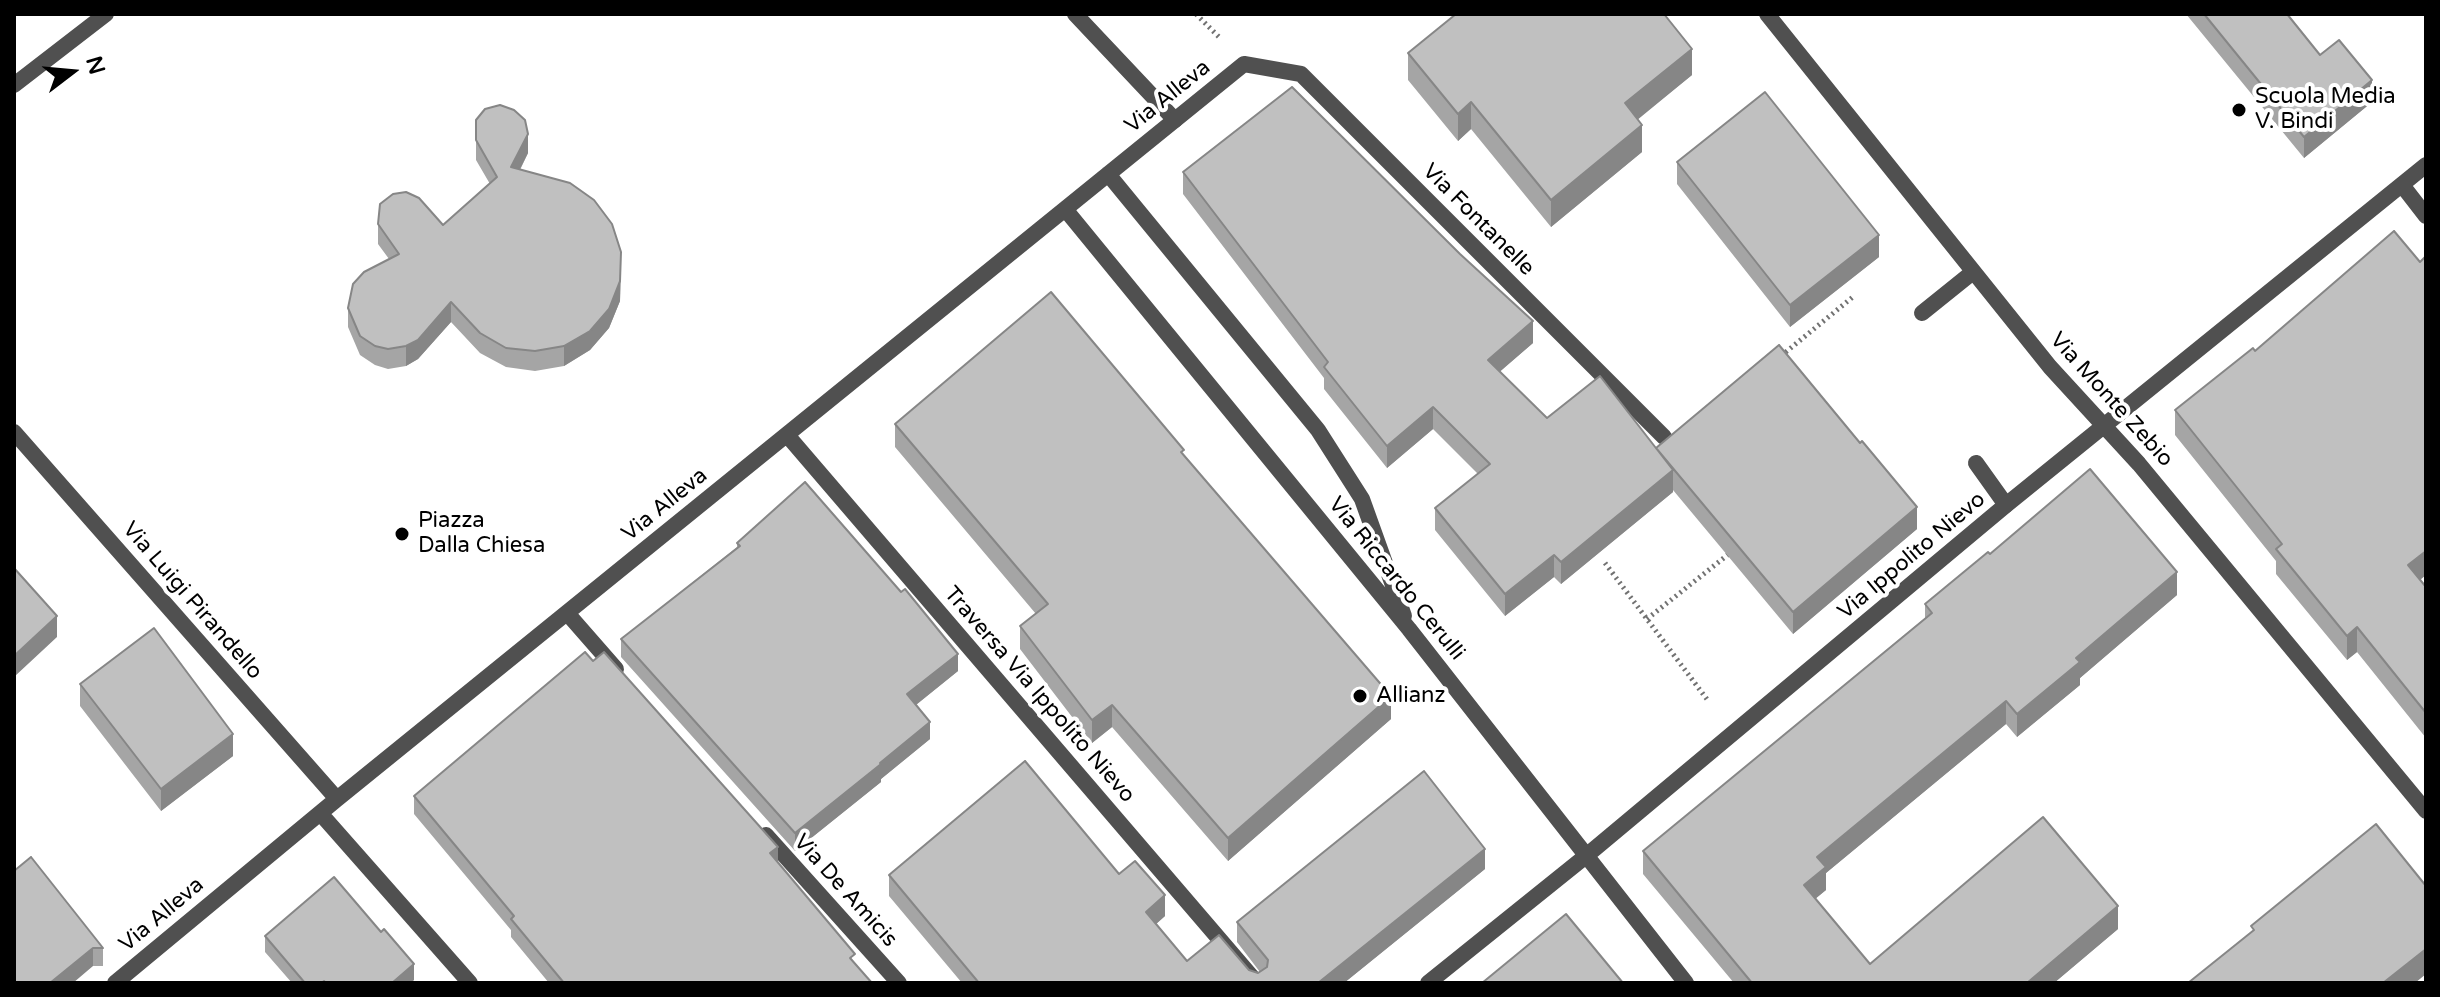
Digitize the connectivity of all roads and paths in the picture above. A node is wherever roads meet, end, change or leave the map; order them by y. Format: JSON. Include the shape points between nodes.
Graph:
{"nodes":[{"id":1,"x":106,"y":14,"type":"edge"},
{"id":2,"x":1075,"y":14,"type":"edge"},
{"id":3,"x":1196,"y":14,"type":"edge"},
{"id":4,"x":1767,"y":14,"type":"edge"},
{"id":5,"x":1207,"y":26,"type":"dead end"},
{"id":6,"x":1244,"y":64,"type":"joint"},
{"id":7,"x":14,"y":85,"type":"edge"},
{"id":8,"x":1175,"y":120,"type":"junction"},
{"id":9,"x":2426,"y":165,"type":"edge"},
{"id":10,"x":1108,"y":174,"type":"junction"},
{"id":11,"x":2402,"y":185,"type":"junction"},
{"id":12,"x":1065,"y":209,"type":"junction"},
{"id":13,"x":2426,"y":216,"type":"edge"},
{"id":14,"x":1973,"y":272,"type":"junction"},
{"id":15,"x":1854,"y":296,"type":"dead end"},
{"id":16,"x":1922,"y":313,"type":"dead end"},
{"id":17,"x":1771,"y":364,"type":"edge"},
{"id":18,"x":2104,"y":427,"type":"junction"},
{"id":19,"x":14,"y":432,"type":"edge"},
{"id":20,"x":787,"y":435,"type":"junction"},
{"id":21,"x":1664,"y":437,"type":"edge"},
{"id":22,"x":1976,"y":463,"type":"dead end"},
{"id":23,"x":2006,"y":505,"type":"junction"},
{"id":24,"x":1740,"y":545,"type":"edge"},
{"id":25,"x":1605,"y":563,"type":"dead end"},
{"id":26,"x":567,"y":613,"type":"junction"},
{"id":27,"x":1647,"y":619,"type":"junction"},
{"id":28,"x":1409,"y":629,"type":"junction"},
{"id":29,"x":629,"y":683,"type":"edge"},
{"id":30,"x":1709,"y":702,"type":"dead end"},
{"id":31,"x":337,"y":799,"type":"junction"},
{"id":32,"x":2426,"y":811,"type":"edge"},
{"id":33,"x":320,"y":813,"type":"junction"},
{"id":34,"x":753,"y":821,"type":"edge"},
{"id":35,"x":1586,"y":856,"type":"junction"},
{"id":36,"x":115,"y":983,"type":"edge"},
{"id":37,"x":470,"y":983,"type":"edge"},
{"id":38,"x":899,"y":983,"type":"edge"},
{"id":39,"x":1257,"y":983,"type":"edge"},
{"id":40,"x":1428,"y":983,"type":"edge"},
{"id":41,"x":1686,"y":983,"type":"edge"}],
"edges":[{"from":1,"to":7,"type":"street"},
{"from":2,"to":8,"type":"street"},
{"from":3,"to":5,"type":"path"},
{"from":4,"to":14,"type":"street","name":"Via Monte Zebio"},
{"from":6,"to":8,"type":"street","name":"Via Alleva"},
{"from":6,"to":21,"type":"street","name":"Via Fontanelle","via":[[1301,74]]},
{"from":8,"to":10,"type":"street","name":"Via Alleva"},
{"from":9,"to":11,"type":"street","name":"Via Ippolito Nievo"},
{"from":10,"to":12,"type":"street","name":"Via Alleva"},
{"from":10,"to":28,"type":"street","via":[[1318,430],[1362,499]]},
{"from":11,"to":13,"type":"street"},
{"from":11,"to":18,"type":"street","name":"Via Ippolito Nievo"},
{"from":12,"to":20,"type":"street","name":"Via Alleva"},
{"from":12,"to":28,"type":"street","name":"Via Riccardo Cerulli"},
{"from":14,"to":16,"type":"street"},
{"from":14,"to":18,"type":"street","name":"Via Monte Zebio"},
{"from":15,"to":17,"type":"path"},
{"from":18,"to":23,"type":"street","name":"Via Ippolito Nievo"},
{"from":18,"to":32,"type":"street","name":"Via Monte Zebio"},
{"from":19,"to":31,"type":"street","name":"Via Luigi Pirandello"},
{"from":20,"to":26,"type":"street","name":"Via Alleva"},
{"from":20,"to":39,"type":"street","name":"Traversa Via Ippolito Nievo"},
{"from":22,"to":23,"type":"street"},
{"from":23,"to":35,"type":"street","name":"Via Ippolito Nievo"},
{"from":24,"to":27,"type":"path"},
{"from":25,"to":27,"type":"path"},
{"from":26,"to":29,"type":"street"},
{"from":26,"to":31,"type":"street","name":"Via Alleva"},
{"from":27,"to":30,"type":"path"},
{"from":28,"to":35,"type":"street","name":"Via Riccardo Cerulli"},
{"from":31,"to":33,"type":"street","name":"Via Alleva"},
{"from":33,"to":36,"type":"street","name":"Via Alleva"},
{"from":33,"to":37,"type":"street"},
{"from":34,"to":38,"type":"street","name":"Via De Amicis"},
{"from":35,"to":40,"type":"street","name":"Via Ippolito Nievo"},
{"from":35,"to":41,"type":"street","name":"Via Riccardo Cerulli"}]}
